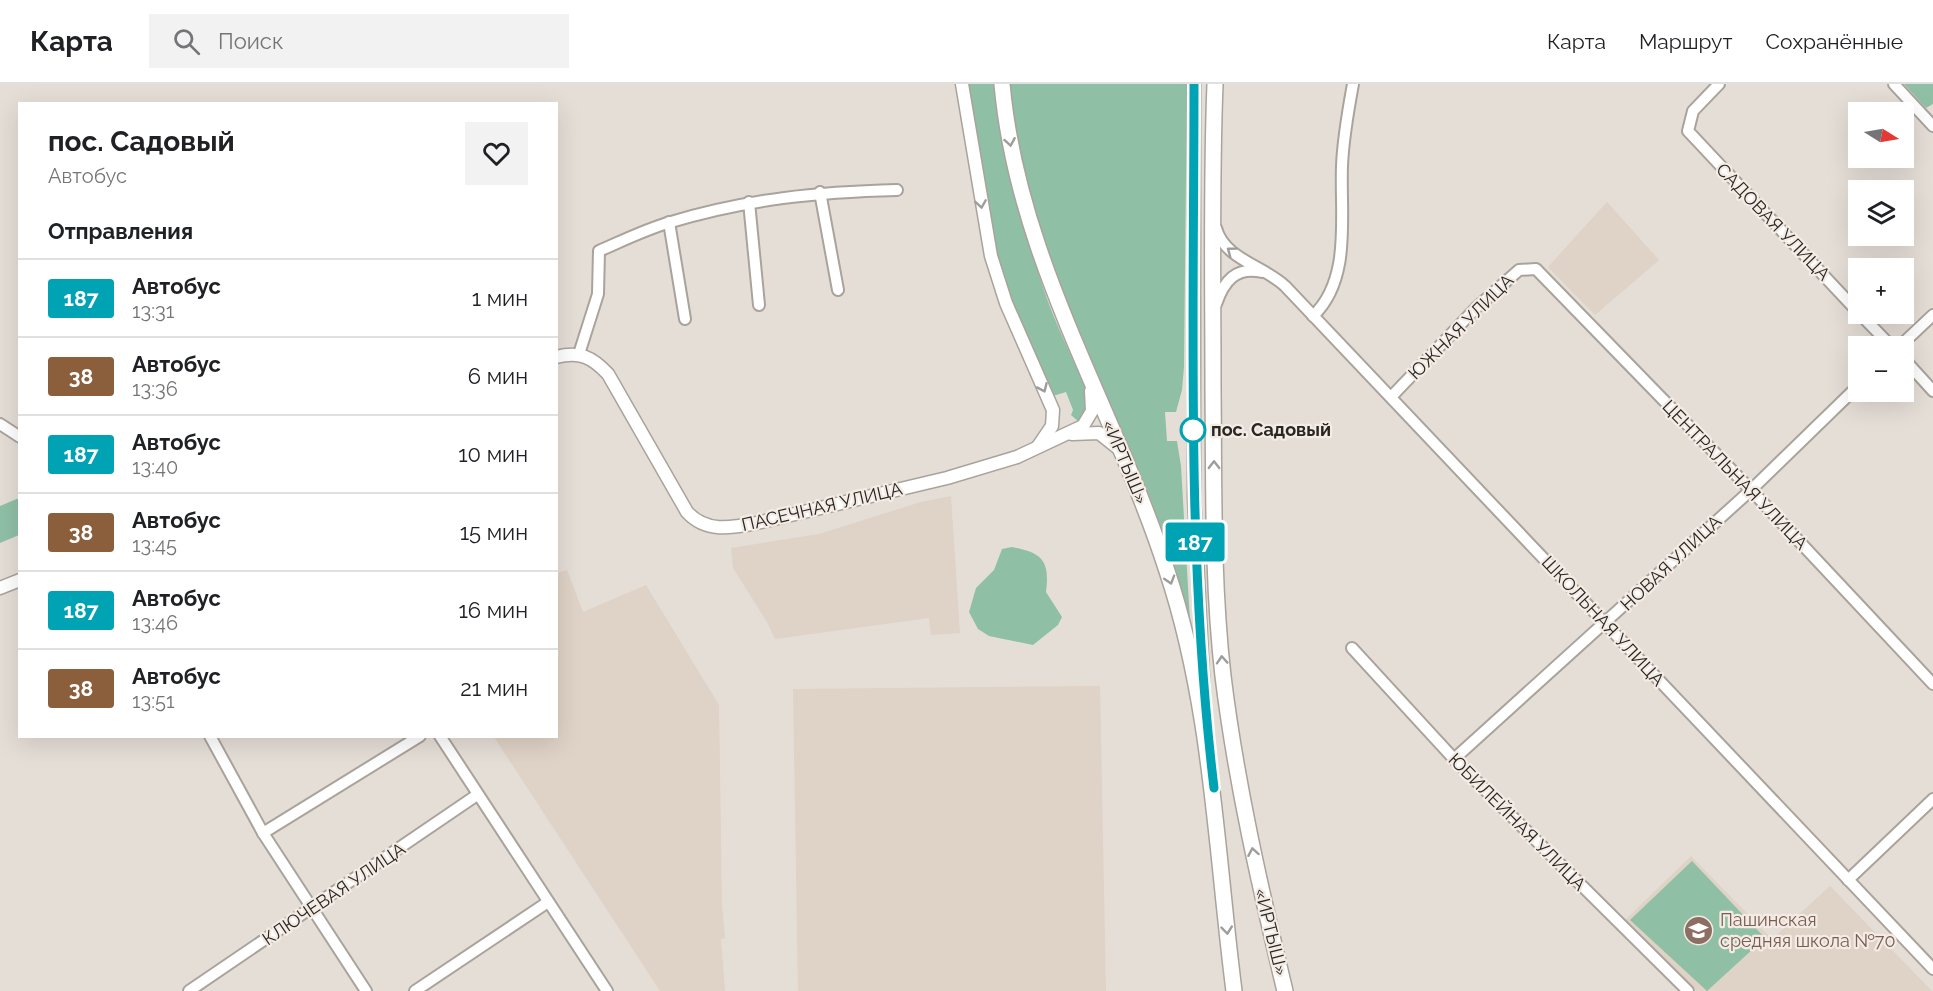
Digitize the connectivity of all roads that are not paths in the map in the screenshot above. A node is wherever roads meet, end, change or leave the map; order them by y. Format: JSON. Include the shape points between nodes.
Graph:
{"nodes":[{"id":1,"x":962,"y":84,"type":"edge"},
{"id":2,"x":1002,"y":84,"type":"edge"},
{"id":3,"x":1194,"y":84,"type":"edge"},
{"id":4,"x":1210,"y":84,"type":"edge"},
{"id":5,"x":1215,"y":84,"type":"edge"},
{"id":6,"x":1353,"y":84,"type":"edge"},
{"id":7,"x":1719,"y":84,"type":"edge"},
{"id":8,"x":1894,"y":84,"type":"edge"},
{"id":9,"x":1933,"y":126,"type":"edge"},
{"id":10,"x":1212,"y":173,"type":"junction"},
{"id":11,"x":897,"y":190,"type":"dead end"},
{"id":12,"x":820,"y":192,"type":"junction"},
{"id":13,"x":749,"y":202,"type":"junction"},
{"id":14,"x":1212,"y":210,"type":"junction"},
{"id":15,"x":669,"y":222,"type":"junction"},
{"id":16,"x":1536,"y":268,"type":"joint"},
{"id":17,"x":1271,"y":274,"type":"junction"},
{"id":18,"x":838,"y":290,"type":"dead end"},
{"id":19,"x":1055,"y":300,"type":"junction"},
{"id":20,"x":1848,"y":301,"type":"edge"},
{"id":21,"x":759,"y":305,"type":"dead end"},
{"id":22,"x":1213,"y":311,"type":"junction"},
{"id":23,"x":1933,"y":315,"type":"edge"},
{"id":24,"x":1313,"y":316,"type":"junction"},
{"id":25,"x":685,"y":319,"type":"dead end"},
{"id":26,"x":1870,"y":324,"type":"edge"},
{"id":27,"x":1881,"y":336,"type":"edge"},
{"id":28,"x":1911,"y":336,"type":"edge"},
{"id":29,"x":579,"y":354,"type":"junction"},
{"id":30,"x":558,"y":357,"type":"edge"},
{"id":31,"x":1914,"y":370,"type":"edge"},
{"id":32,"x":1933,"y":391,"type":"edge"},
{"id":33,"x":1848,"y":396,"type":"edge"},
{"id":34,"x":1391,"y":397,"type":"junction"},
{"id":35,"x":0,"y":424,"type":"edge"},
{"id":36,"x":18,"y":436,"type":"edge"},
{"id":37,"x":1062,"y":436,"type":"junction"},
{"id":38,"x":1039,"y":445,"type":"junction"},
{"id":39,"x":1122,"y":454,"type":"junction"},
{"id":40,"x":1750,"y":490,"type":"junction"},
{"id":41,"x":18,"y":581,"type":"edge"},
{"id":42,"x":0,"y":588,"type":"edge"},
{"id":43,"x":1605,"y":623,"type":"junction"},
{"id":44,"x":1352,"y":648,"type":"dead end"},
{"id":45,"x":1933,"y":684,"type":"edge"},
{"id":46,"x":211,"y":738,"type":"edge"},
{"id":47,"x":417,"y":738,"type":"edge"},
{"id":48,"x":441,"y":738,"type":"edge"},
{"id":49,"x":1454,"y":759,"type":"junction"},
{"id":50,"x":1214,"y":788,"type":"junction"},
{"id":51,"x":477,"y":795,"type":"junction"},
{"id":52,"x":1933,"y":799,"type":"edge"},
{"id":53,"x":263,"y":833,"type":"junction"},
{"id":54,"x":1848,"y":880,"type":"junction"},
{"id":55,"x":548,"y":902,"type":"junction"},
{"id":56,"x":312,"y":908,"type":"junction"},
{"id":57,"x":1933,"y":969,"type":"edge"},
{"id":58,"x":189,"y":991,"type":"edge"},
{"id":59,"x":366,"y":991,"type":"edge"},
{"id":60,"x":415,"y":991,"type":"edge"},
{"id":61,"x":606,"y":991,"type":"edge"},
{"id":62,"x":1234,"y":991,"type":"edge"},
{"id":63,"x":1285,"y":991,"type":"edge"},
{"id":64,"x":1688,"y":991,"type":"edge"}],
"edges":[{"from":1,"to":38,"type":"main road","one_way":true,"via":[[990,256],[1053,410],[1052,426]]},
{"from":2,"to":19,"type":"highway","name":"«ИРТЫШ»","one_way":true,"via":[[1019,186]]},
{"from":3,"to":50,"type":"main road","via":[[1194,508],[1202,674]]},
{"from":4,"to":10,"type":"main road"},
{"from":5,"to":10,"type":"highway","name":"«ИРТЫШ»"},
{"from":6,"to":24,"type":"street","via":[[1344,134],[1337,271],[1325,304]]},
{"from":7,"to":20,"type":"street","name":"САДОВАЯ УЛИЦА","via":[[1693,111],[1688,130]]},
{"from":8,"to":9,"type":"street"},
{"from":10,"to":14,"type":"highway","name":"«ИРТЫШ»"},
{"from":11,"to":12,"type":"street"},
{"from":12,"to":13,"type":"street"},
{"from":12,"to":18,"type":"street"},
{"from":13,"to":15,"type":"street"},
{"from":13,"to":21,"type":"street"},
{"from":17,"to":14,"type":"street","name":"ШКОЛЬНАЯ УЛИЦА","one_way":true,"via":[[1222,244]]},
{"from":14,"to":22,"type":"highway","name":"«ИРТЫШ»"},
{"from":15,"to":25,"type":"street"},
{"from":15,"to":29,"type":"street","via":[[599,251],[598,294]]},
{"from":16,"to":34,"type":"street","name":"ЮЖНАЯ УЛИЦА","via":[[1519,270],[1476,308]]},
{"from":16,"to":40,"type":"street","name":"ЦЕНТРАЛЬНАЯ УЛИЦА"},
{"from":17,"to":22,"type":"street","via":[[1252,270],[1235,274],[1221,289]]},
{"from":17,"to":24,"type":"street","name":"ШКОЛЬНАЯ УЛИЦА"},
{"from":19,"to":37,"type":"main road","via":[[1094,400],[1087,422]]},
{"from":19,"to":39,"type":"highway","name":"«ИРТЫШ»"},
{"from":63,"to":22,"type":"highway","name":"«ИРТЫШ»","one_way":true,"via":[[1256,872],[1223,673],[1214,498]]},
{"from":23,"to":28,"type":"street"},
{"from":24,"to":34,"type":"street","name":"ШКОЛЬНАЯ УЛИЦА"},
{"from":26,"to":27,"type":"street","name":"САДОВАЯ УЛИЦА"},
{"from":29,"to":30,"type":"main road"},
{"from":29,"to":38,"type":"main road","name":"ПАСЕЧНАЯ УЛИЦА","via":[[590,357],[608,374],[687,512],[702,525],[711,527],[757,523],[947,478],[1017,457]]},
{"from":31,"to":32,"type":"street"},
{"from":33,"to":40,"type":"street","name":"НОВАЯ УЛИЦА"},
{"from":34,"to":43,"type":"street","name":"ШКОЛЬНАЯ УЛИЦА"},
{"from":35,"to":36,"type":"street"},
{"from":37,"to":38,"type":"main road","name":"ПАСЕЧНАЯ УЛИЦА"},
{"from":37,"to":39,"type":"main road","via":[[1099,433],[1109,438]]},
{"from":39,"to":50,"type":"highway","name":"«ИРТЫШ»","one_way":true,"via":[[1175,595]]},
{"from":40,"to":43,"type":"street","name":"НОВАЯ УЛИЦА"},
{"from":40,"to":45,"type":"street","name":"ЦЕНТРАЛЬНАЯ УЛИЦА"},
{"from":41,"to":42,"type":"main road"},
{"from":43,"to":49,"type":"street","name":"НОВАЯ УЛИЦА"},
{"from":43,"to":54,"type":"street","name":"ШКОЛЬНАЯ УЛИЦА"},
{"from":44,"to":49,"type":"street","name":"ЮБИЛЕЙНАЯ УЛИЦА"},
{"from":46,"to":53,"type":"street"},
{"from":47,"to":53,"type":"street"},
{"from":48,"to":51,"type":"street"},
{"from":49,"to":64,"type":"street","name":"ЮБИЛЕЙНАЯ УЛИЦА"},
{"from":50,"to":62,"type":"highway","name":"«ИРТЫШ»","one_way":true},
{"from":51,"to":55,"type":"street"},
{"from":51,"to":56,"type":"street","name":"КЛЮЧЕВАЯ УЛИЦА"},
{"from":52,"to":54,"type":"street"},
{"from":53,"to":56,"type":"street"},
{"from":54,"to":57,"type":"street","name":"ШКОЛЬНАЯ УЛИЦА"},
{"from":55,"to":60,"type":"street"},
{"from":55,"to":61,"type":"street"},
{"from":56,"to":58,"type":"street","name":"КЛЮЧЕВАЯ УЛИЦА"},
{"from":56,"to":59,"type":"street"}]}
